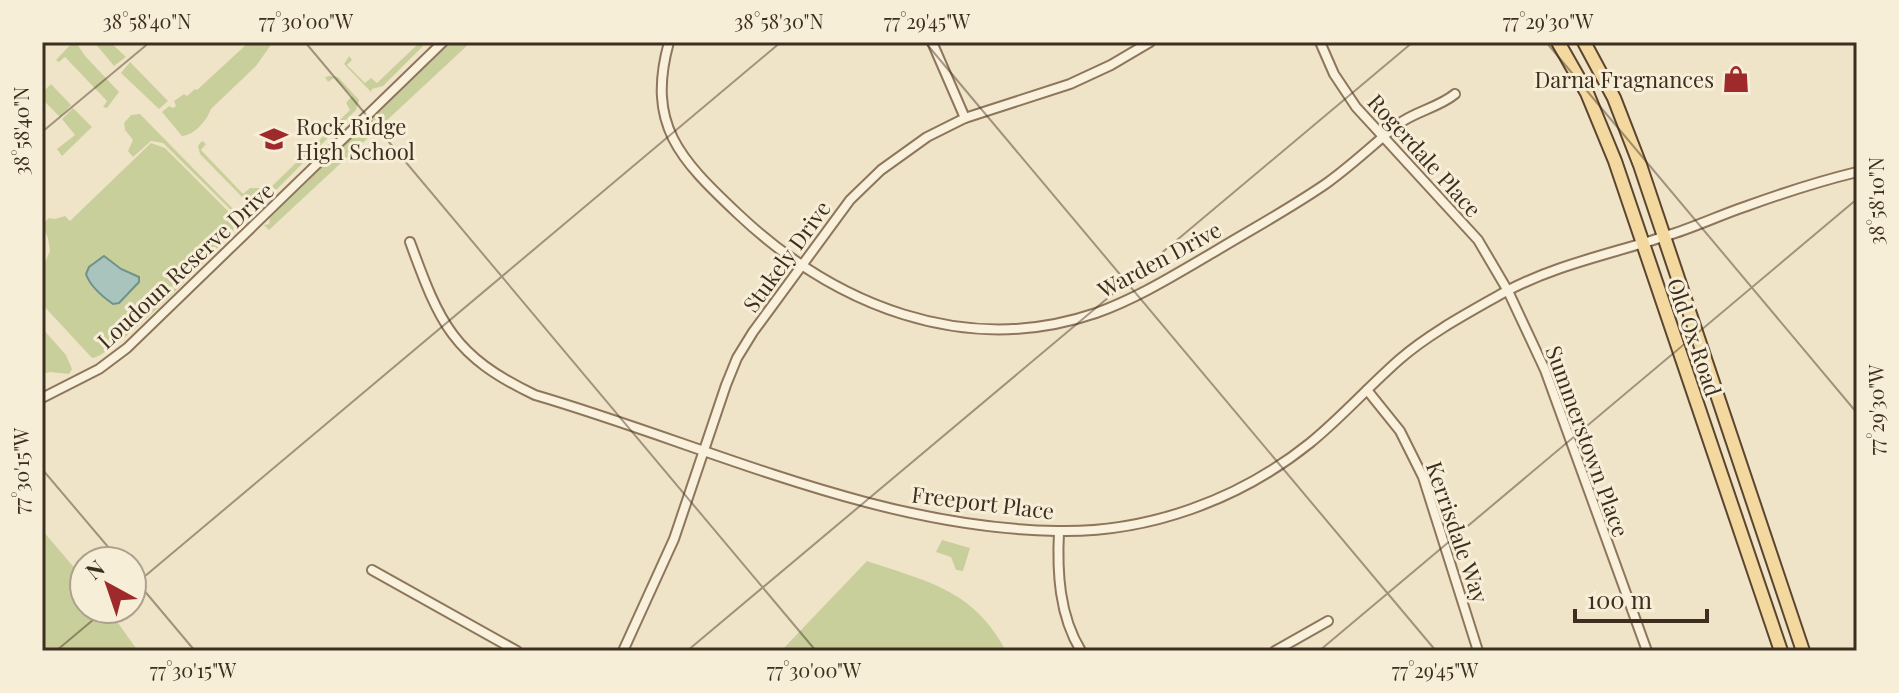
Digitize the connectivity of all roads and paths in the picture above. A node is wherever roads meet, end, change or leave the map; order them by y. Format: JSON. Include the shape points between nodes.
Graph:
{"nodes":[{"id":1,"x":443,"y":42,"type":"edge"},
{"id":2,"x":669,"y":42,"type":"edge"},
{"id":3,"x":932,"y":42,"type":"edge"},
{"id":4,"x":1150,"y":42,"type":"edge"},
{"id":5,"x":1320,"y":42,"type":"edge"},
{"id":6,"x":1558,"y":42,"type":"edge"},
{"id":7,"x":1584,"y":42,"type":"edge"},
{"id":8,"x":1455,"y":94,"type":"dead end"},
{"id":9,"x":965,"y":118,"type":"junction"},
{"id":10,"x":1382,"y":139,"type":"junction"},
{"id":11,"x":1857,"y":172,"type":"edge"},
{"id":12,"x":1664,"y":237,"type":"junction"},
{"id":13,"x":410,"y":242,"type":"dead end"},
{"id":14,"x":1641,"y":242,"type":"junction"},
{"id":15,"x":802,"y":264,"type":"junction"},
{"id":16,"x":1508,"y":291,"type":"junction"},
{"id":17,"x":1367,"y":390,"type":"junction"},
{"id":18,"x":42,"y":398,"type":"edge"},
{"id":19,"x":704,"y":451,"type":"junction"},
{"id":20,"x":1059,"y":531,"type":"junction"},
{"id":21,"x":372,"y":570,"type":"dead end"},
{"id":22,"x":1328,"y":621,"type":"dead end"},
{"id":23,"x":517,"y":651,"type":"edge"},
{"id":24,"x":623,"y":651,"type":"edge"},
{"id":25,"x":1081,"y":651,"type":"edge"},
{"id":26,"x":1275,"y":651,"type":"edge"},
{"id":27,"x":1478,"y":651,"type":"edge"},
{"id":28,"x":1647,"y":651,"type":"edge"},
{"id":29,"x":1781,"y":651,"type":"edge"},
{"id":30,"x":1803,"y":651,"type":"edge"}],
"edges":[{"from":1,"to":18,"type":"street","name":"Loudoun Reserve Drive","via":[[133,343],[99,369]]},
{"from":2,"to":15,"type":"street","name":"Warden Drive","via":[[661,70],[661,102],[677,147],[738,214]]},
{"from":3,"to":9,"type":"street"},
{"from":4,"to":9,"type":"street","name":"Stukely Drive","via":[[1070,84]]},
{"from":5,"to":10,"type":"street","name":"Rogerdale Place","via":[[1334,74]]},
{"from":6,"to":14,"type":"main road","name":"Old Ox Road","via":[[1587,93]]},
{"from":7,"to":12,"type":"main road","name":"Old Ox Road","via":[[1614,98]]},
{"from":8,"to":10,"type":"street","name":"Warden Drive","via":[[1411,116]]},
{"from":9,"to":15,"type":"street","name":"Stukely Drive","via":[[881,170],[850,200]]},
{"from":10,"to":15,"type":"street","name":"Warden Drive","via":[[1304,199],[1189,266],[1132,298],[1058,323],[993,329],[925,321],[873,304]]},
{"from":10,"to":16,"type":"street","name":"Rogerdale Place","via":[[1478,240]]},
{"from":11,"to":12,"type":"street","name":"Freeport Place"},
{"from":12,"to":14,"type":"street","name":"Freeport Place"},
{"from":12,"to":30,"type":"main road","name":"Old Ox Road"},
{"from":13,"to":19,"type":"street","name":"Freeport Place","via":[[438,313],[455,338],[501,379]]},
{"from":14,"to":16,"type":"street","name":"Freeport Place"},
{"from":14,"to":29,"type":"main road","name":"Old Ox Road"},
{"from":15,"to":19,"type":"street","name":"Stukely Drive","via":[[737,358]]},
{"from":16,"to":17,"type":"street","name":"Freeport Place","via":[[1419,345]]},
{"from":16,"to":28,"type":"street","name":"Summerstown Place","via":[[1545,370]]},
{"from":17,"to":20,"type":"street","name":"Freeport Place","via":[[1302,449],[1230,493],[1156,519]]},
{"from":17,"to":27,"type":"street","name":"Kerrisdale Way","via":[[1400,431],[1423,477]]},
{"from":19,"to":20,"type":"street","name":"Freeport Place","via":[[906,511]]},
{"from":19,"to":24,"type":"street","name":"Stukely Drive","via":[[668,553]]},
{"from":20,"to":25,"type":"street","via":[[1062,602]]},
{"from":21,"to":23,"type":"street"},
{"from":22,"to":26,"type":"street"}]}
